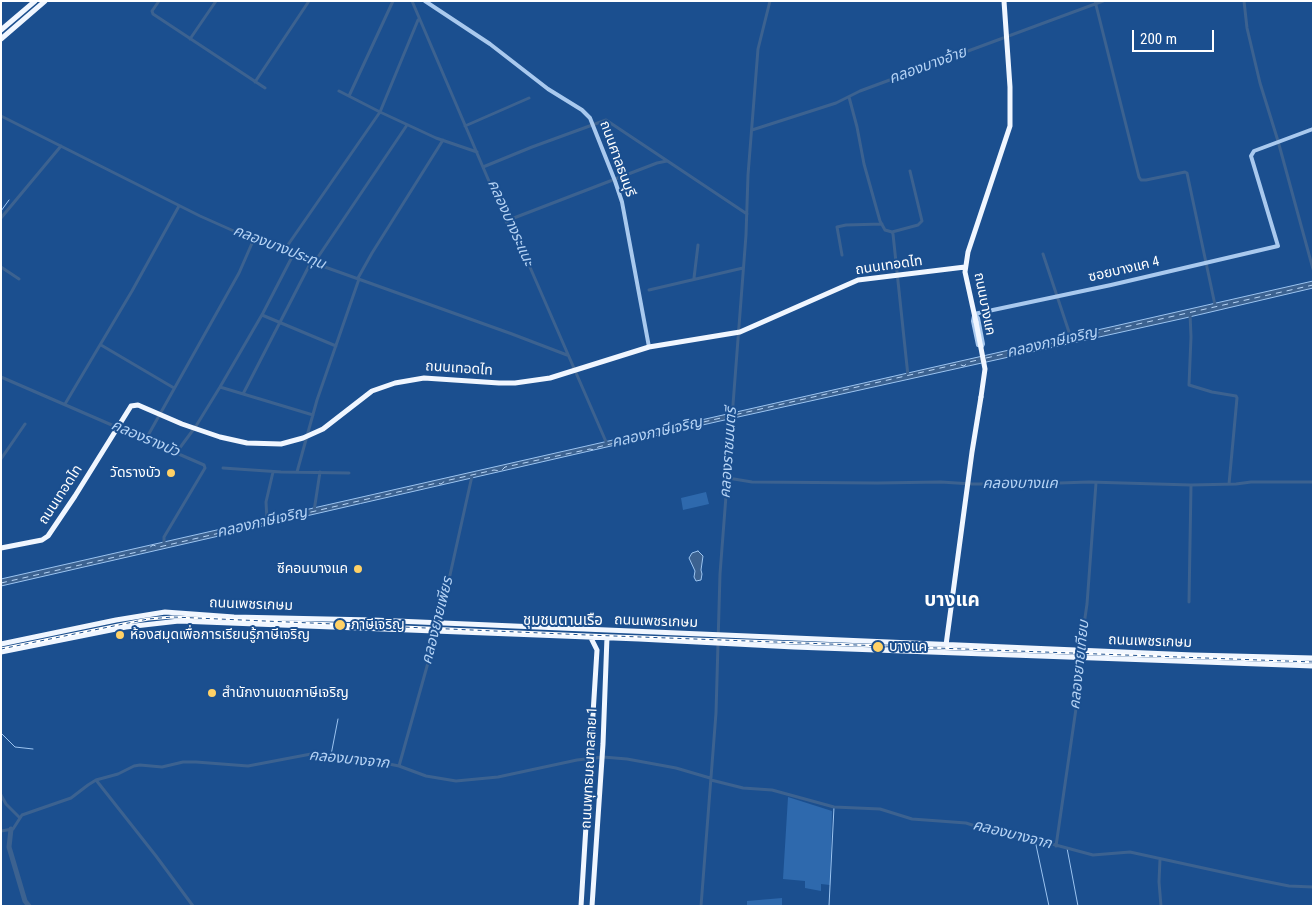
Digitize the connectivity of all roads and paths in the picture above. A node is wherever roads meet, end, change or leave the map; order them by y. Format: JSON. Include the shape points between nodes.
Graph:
{"nodes":[{"id":1,"x":35,"y":1,"type":"edge"},
{"id":2,"x":45,"y":1,"type":"edge"},
{"id":3,"x":425,"y":1,"type":"edge"},
{"id":4,"x":1004,"y":1,"type":"edge"},
{"id":5,"x":1,"y":30,"type":"edge"},
{"id":6,"x":1,"y":39,"type":"edge"},
{"id":7,"x":1313,"y":129,"type":"edge"},
{"id":8,"x":965,"y":267,"type":"junction"},
{"id":9,"x":974,"y":314,"type":"junction"},
{"id":10,"x":649,"y":348,"type":"junction"},
{"id":11,"x":1,"y":548,"type":"edge"},
{"id":12,"x":511,"y":627,"type":"junction"},
{"id":13,"x":606,"y":631,"type":"junction"},
{"id":14,"x":508,"y":634,"type":"junction"},
{"id":15,"x":515,"y":635,"type":"junction"},
{"id":16,"x":591,"y":638,"type":"junction"},
{"id":17,"x":608,"y":638,"type":"junction"},
{"id":18,"x":15,"y":641,"type":"junction"},
{"id":19,"x":3,"y":644,"type":"edge"},
{"id":20,"x":946,"y":645,"type":"junction"},
{"id":21,"x":607,"y":646,"type":"junction"},
{"id":22,"x":17,"y":649,"type":"junction"},
{"id":23,"x":597,"y":650,"type":"junction"},
{"id":24,"x":4,"y":652,"type":"edge"},
{"id":25,"x":956,"y":653,"type":"junction"},
{"id":26,"x":1181,"y":654,"type":"junction"},
{"id":27,"x":1190,"y":655,"type":"junction"},
{"id":28,"x":1313,"y":658,"type":"edge"},
{"id":29,"x":1180,"y":661,"type":"junction"},
{"id":30,"x":1190,"y":662,"type":"junction"},
{"id":31,"x":1313,"y":666,"type":"edge"},
{"id":32,"x":581,"y":906,"type":"edge"},
{"id":33,"x":592,"y":906,"type":"edge"}],
"edges":[{"from":1,"to":5,"type":"main road"},
{"from":2,"to":6,"type":"main road"},
{"from":3,"to":10,"type":"street","name":"ถนนศาลธนบุรี","via":[[588,115],[622,202]]},
{"from":4,"to":8,"type":"main road","name":"ถนนบางแค","via":[[1010,126],[969,245]]},
{"from":7,"to":9,"type":"street","name":"ซอยบางแค 4","via":[[1254,151],[1251,159],[1278,246]]},
{"from":8,"to":9,"type":"main road","name":"ถนนบางแค"},
{"from":8,"to":10,"type":"main road","name":"ถนนเทอดไท","via":[[858,280],[737,332]]},
{"from":9,"to":9,"type":"street","via":[[978,318],[982,346],[978,345]]},
{"from":9,"to":20,"type":"main road","name":"ถนนบางแค","bridge":true,"via":[[985,369]]},
{"from":10,"to":11,"type":"main road","name":"ถนนเทอดไท","via":[[543,379],[515,383],[424,378],[400,382],[372,391],[323,429],[281,444],[235,440],[195,429],[138,405],[132,406],[48,536]]},
{"from":12,"to":13,"type":"main road","name":"ถนนเพชรเกษม"},
{"from":12,"to":14,"type":"main road"},
{"from":12,"to":15,"type":"main road"},
{"from":12,"to":18,"type":"main road","name":"ถนนเพชรเกษม","via":[[165,612]]},
{"from":13,"to":17,"type":"main road","name":"ถนนพุทธมณฑลสาย 1"},
{"from":13,"to":20,"type":"main road","name":"ถนนเพชรเกษม"},
{"from":14,"to":15,"type":"main road","name":"ถนนเพชรเกษม"},
{"from":14,"to":22,"type":"main road","name":"ถนนเพชรเกษม","via":[[167,622]]},
{"from":15,"to":16,"type":"main road","name":"ถนนเพชรเกษม"},
{"from":16,"to":17,"type":"main road","name":"ถนนเพชรเกษม"},
{"from":16,"to":23,"type":"main road","name":"ถนนพุทธมณฑลสาย 1"},
{"from":17,"to":21,"type":"main road","name":"ถนนพุทธมณฑลสาย 1"},
{"from":17,"to":25,"type":"main road","name":"ถนนเพชรเกษม"},
{"from":18,"to":19,"type":"main road","name":"ถนนเพชรเกษม"},
{"from":18,"to":22,"type":"main road","via":[[12,644]]},
{"from":19,"to":24,"type":"main road","via":[[8,646]]},
{"from":20,"to":25,"type":"main road"},
{"from":20,"to":26,"type":"main road","name":"ถนนเพชรเกษม"},
{"from":21,"to":23,"type":"main road","via":[[600,643]]},
{"from":21,"to":33,"type":"main road","name":"ถนนพุทธมณฑลสาย 1"},
{"from":22,"to":24,"type":"main road","name":"ถนนเพชรเกษม"},
{"from":23,"to":32,"type":"main road","name":"ถนนพุทธมณฑลสาย 1"},
{"from":25,"to":29,"type":"main road","name":"ถนนเพชรเกษม"},
{"from":26,"to":27,"type":"main road","name":"ถนนเพชรเกษม"},
{"from":26,"to":29,"type":"main road"},
{"from":27,"to":28,"type":"main road","name":"ถนนเพชรเกษม"},
{"from":27,"to":30,"type":"main road"},
{"from":29,"to":30,"type":"main road","name":"ถนนเพชรเกษม"},
{"from":30,"to":31,"type":"main road","name":"ถนนเพชรเกษม"}]}
